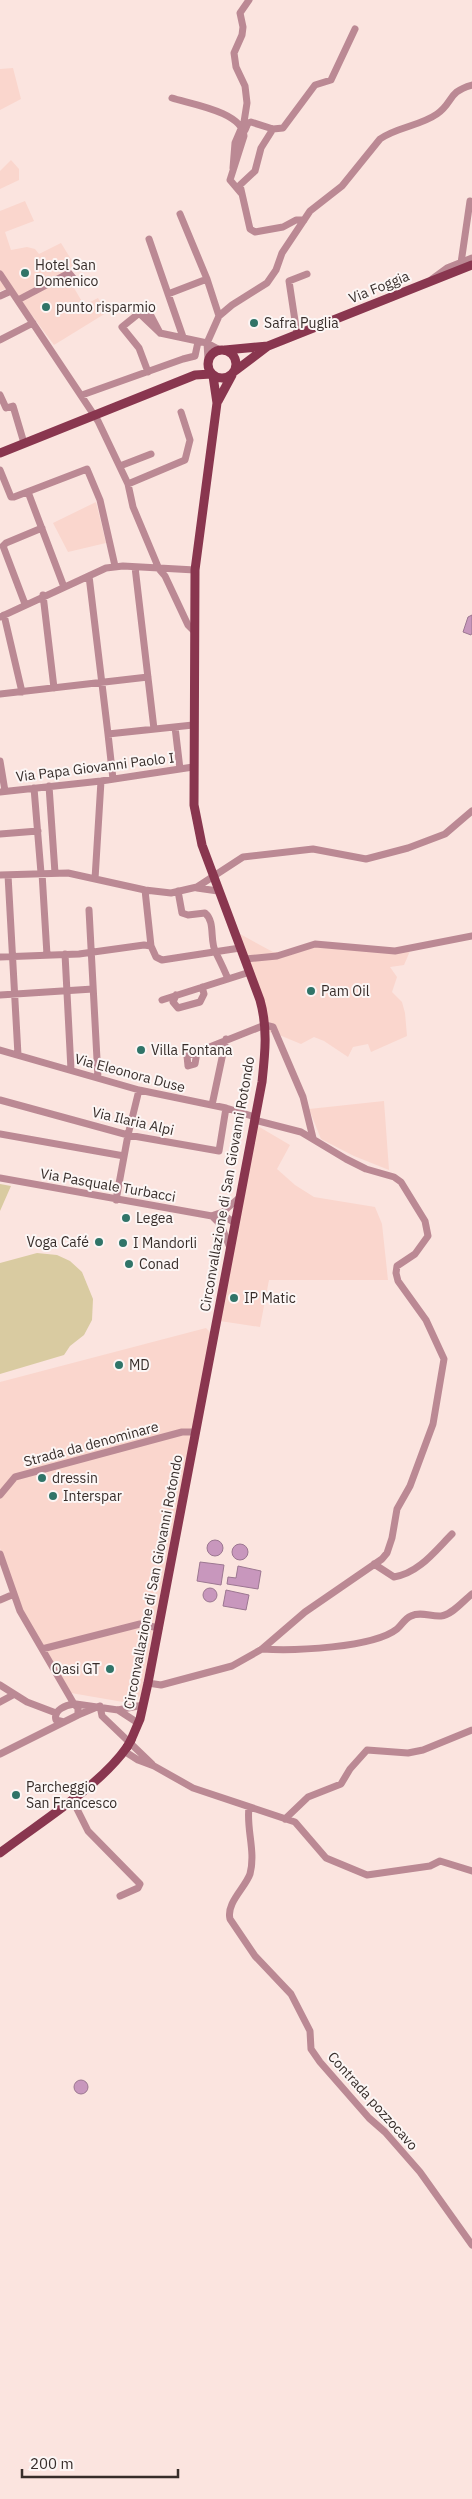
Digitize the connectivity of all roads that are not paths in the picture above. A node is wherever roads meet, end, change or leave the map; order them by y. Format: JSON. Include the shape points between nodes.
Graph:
{"nodes":[{"id":1,"x":249,"y":0,"type":"edge"},
{"id":2,"x":355,"y":30,"type":"dead end"},
{"id":3,"x":472,"y":85,"type":"edge"},
{"id":4,"x":172,"y":98,"type":"dead end"},
{"id":5,"x":273,"y":128,"type":"junction"},
{"id":6,"x":243,"y":130,"type":"junction"},
{"id":7,"x":241,"y":193,"type":"junction"},
{"id":8,"x":470,"y":201,"type":"dead end"},
{"id":9,"x":180,"y":214,"type":"dead end"},
{"id":10,"x":304,"y":220,"type":"junction"},
{"id":11,"x":469,"y":230,"type":"edge"},
{"id":12,"x":149,"y":239,"type":"dead end"},
{"id":13,"x":472,"y":258,"type":"edge"},
{"id":14,"x":461,"y":262,"type":"junction"},
{"id":15,"x":472,"y":265,"type":"edge"},
{"id":16,"x":0,"y":274,"type":"edge"},
{"id":17,"x":307,"y":274,"type":"dead end"},
{"id":18,"x":74,"y":279,"type":"dead end"},
{"id":19,"x":208,"y":279,"type":"junction"},
{"id":20,"x":426,"y":283,"type":"junction"},
{"id":21,"x":11,"y":291,"type":"junction"},
{"id":22,"x":168,"y":294,"type":"junction"},
{"id":23,"x":0,"y":296,"type":"edge"},
{"id":24,"x":18,"y":300,"type":"junction"},
{"id":25,"x":219,"y":316,"type":"junction"},
{"id":26,"x":33,"y":323,"type":"junction"},
{"id":27,"x":298,"y":334,"type":"junction"},
{"id":28,"x":183,"y":337,"type":"junction"},
{"id":29,"x":0,"y":340,"type":"edge"},
{"id":30,"x":198,"y":342,"type":"junction"},
{"id":31,"x":207,"y":344,"type":"junction"},
{"id":32,"x":268,"y":346,"type":"junction"},
{"id":33,"x":222,"y":350,"type":"junction"},
{"id":34,"x":208,"y":361,"type":"junction"},
{"id":35,"x":148,"y":372,"type":"junction"},
{"id":36,"x":234,"y":372,"type":"junction"},
{"id":37,"x":195,"y":375,"type":"junction"},
{"id":38,"x":212,"y":375,"type":"junction"},
{"id":39,"x":0,"y":394,"type":"edge"},
{"id":40,"x":82,"y":395,"type":"junction"},
{"id":41,"x":217,"y":404,"type":"junction"},
{"id":42,"x":181,"y":412,"type":"dead end"},
{"id":43,"x":93,"y":416,"type":"junction"},
{"id":44,"x":24,"y":443,"type":"junction"},
{"id":45,"x":0,"y":453,"type":"edge"},
{"id":46,"x":151,"y":454,"type":"dead end"},
{"id":47,"x":120,"y":466,"type":"junction"},
{"id":48,"x":0,"y":470,"type":"edge"},
{"id":49,"x":128,"y":484,"type":"junction"},
{"id":50,"x":28,"y":492,"type":"junction"},
{"id":51,"x":42,"y":528,"type":"junction"},
{"id":52,"x":115,"y":566,"type":"junction"},
{"id":53,"x":135,"y":567,"type":"junction"},
{"id":54,"x":159,"y":569,"type":"junction"},
{"id":55,"x":195,"y":570,"type":"junction"},
{"id":56,"x":89,"y":576,"type":"junction"},
{"id":57,"x":64,"y":588,"type":"junction"},
{"id":58,"x":43,"y":595,"type":"junction"},
{"id":59,"x":25,"y":604,"type":"junction"},
{"id":60,"x":2,"y":616,"type":"edge"},
{"id":61,"x":194,"y":631,"type":"junction"},
{"id":62,"x":148,"y":677,"type":"junction"},
{"id":63,"x":102,"y":682,"type":"junction"},
{"id":64,"x":54,"y":688,"type":"junction"},
{"id":65,"x":22,"y":692,"type":"junction"},
{"id":66,"x":0,"y":694,"type":"edge"},
{"id":67,"x":193,"y":725,"type":"junction"},
{"id":68,"x":174,"y":727,"type":"junction"},
{"id":69,"x":154,"y":729,"type":"junction"},
{"id":70,"x":108,"y":734,"type":"junction"},
{"id":71,"x":0,"y":761,"type":"edge"},
{"id":72,"x":193,"y":767,"type":"junction"},
{"id":73,"x":180,"y":769,"type":"junction"},
{"id":74,"x":113,"y":779,"type":"junction"},
{"id":75,"x":101,"y":781,"type":"junction"},
{"id":76,"x":49,"y":786,"type":"junction"},
{"id":77,"x":34,"y":788,"type":"junction"},
{"id":78,"x":2,"y":791,"type":"edge"},
{"id":79,"x":472,"y":811,"type":"edge"},
{"id":80,"x":38,"y":832,"type":"junction"},
{"id":81,"x":0,"y":834,"type":"edge"},
{"id":82,"x":41,"y":873,"type":"junction"},
{"id":83,"x":55,"y":873,"type":"junction"},
{"id":84,"x":0,"y":875,"type":"edge"},
{"id":85,"x":8,"y":875,"type":"junction"},
{"id":86,"x":213,"y":877,"type":"junction"},
{"id":87,"x":95,"y":879,"type":"junction"},
{"id":88,"x":197,"y":888,"type":"junction"},
{"id":89,"x":145,"y":890,"type":"junction"},
{"id":90,"x":178,"y":891,"type":"junction"},
{"id":91,"x":218,"y":891,"type":"junction"},
{"id":92,"x":89,"y":910,"type":"dead end"},
{"id":93,"x":472,"y":936,"type":"edge"},
{"id":94,"x":151,"y":946,"type":"junction"},
{"id":95,"x":240,"y":948,"type":"junction"},
{"id":96,"x":215,"y":952,"type":"junction"},
{"id":97,"x":91,"y":953,"type":"junction"},
{"id":98,"x":65,"y":954,"type":"junction"},
{"id":99,"x":47,"y":955,"type":"junction"},
{"id":100,"x":13,"y":956,"type":"junction"},
{"id":101,"x":0,"y":957,"type":"edge"},
{"id":102,"x":245,"y":959,"type":"junction"},
{"id":103,"x":250,"y":972,"type":"junction"},
{"id":104,"x":228,"y":979,"type":"junction"},
{"id":105,"x":202,"y":987,"type":"junction"},
{"id":106,"x":93,"y":989,"type":"junction"},
{"id":107,"x":68,"y":991,"type":"junction"},
{"id":108,"x":16,"y":994,"type":"junction"},
{"id":109,"x":0,"y":995,"type":"edge"},
{"id":110,"x":176,"y":995,"type":"junction"},
{"id":111,"x":162,"y":1000,"type":"dead end"},
{"id":112,"x":265,"y":1025,"type":"junction"},
{"id":113,"x":226,"y":1039,"type":"junction"},
{"id":114,"x":0,"y":1050,"type":"edge"},
{"id":115,"x":197,"y":1052,"type":"dead end"},
{"id":116,"x":18,"y":1055,"type":"junction"},
{"id":117,"x":71,"y":1070,"type":"junction"},
{"id":118,"x":98,"y":1078,"type":"junction"},
{"id":119,"x":140,"y":1090,"type":"junction"},
{"id":120,"x":0,"y":1100,"type":"edge"},
{"id":121,"x":212,"y":1106,"type":"junction"},
{"id":122,"x":226,"y":1108,"type":"junction"},
{"id":123,"x":255,"y":1119,"type":"junction"},
{"id":124,"x":0,"y":1134,"type":"edge"},
{"id":125,"x":128,"y":1135,"type":"junction"},
{"id":126,"x":313,"y":1138,"type":"junction"},
{"id":127,"x":124,"y":1156,"type":"junction"},
{"id":128,"x":0,"y":1178,"type":"edge"},
{"id":129,"x":240,"y":1197,"type":"junction"},
{"id":130,"x":116,"y":1200,"type":"junction"},
{"id":131,"x":212,"y":1216,"type":"junction"},
{"id":132,"x":235,"y":1223,"type":"junction"},
{"id":133,"x":230,"y":1249,"type":"junction"},
{"id":134,"x":196,"y":1432,"type":"junction"},
{"id":135,"x":0,"y":1495,"type":"edge"},
{"id":136,"x":452,"y":1534,"type":"dead end"},
{"id":137,"x":0,"y":1554,"type":"edge"},
{"id":138,"x":374,"y":1564,"type":"junction"},
{"id":139,"x":14,"y":1594,"type":"junction"},
{"id":140,"x":472,"y":1594,"type":"edge"},
{"id":141,"x":0,"y":1600,"type":"edge"},
{"id":142,"x":159,"y":1628,"type":"junction"},
{"id":143,"x":42,"y":1649,"type":"junction"},
{"id":144,"x":262,"y":1649,"type":"junction"},
{"id":145,"x":148,"y":1683,"type":"junction"},
{"id":146,"x":0,"y":1685,"type":"edge"},
{"id":147,"x":66,"y":1689,"type":"junction"},
{"id":148,"x":13,"y":1695,"type":"junction"},
{"id":149,"x":0,"y":1702,"type":"edge"},
{"id":150,"x":75,"y":1704,"type":"junction"},
{"id":151,"x":143,"y":1705,"type":"junction"},
{"id":152,"x":100,"y":1706,"type":"junction"},
{"id":153,"x":64,"y":1707,"type":"junction"},
{"id":154,"x":118,"y":1710,"type":"junction"},
{"id":155,"x":78,"y":1715,"type":"junction"},
{"id":156,"x":55,"y":1716,"type":"junction"},
{"id":157,"x":64,"y":1722,"type":"junction"},
{"id":158,"x":138,"y":1723,"type":"junction"},
{"id":159,"x":472,"y":1730,"type":"edge"},
{"id":160,"x":36,"y":1737,"type":"junction"},
{"id":161,"x":127,"y":1746,"type":"junction"},
{"id":162,"x":0,"y":1754,"type":"edge"},
{"id":163,"x":154,"y":1766,"type":"junction"},
{"id":164,"x":72,"y":1799,"type":"junction"},
{"id":165,"x":249,"y":1807,"type":"junction"},
{"id":166,"x":285,"y":1819,"type":"junction"},
{"id":167,"x":0,"y":1853,"type":"edge"},
{"id":168,"x":472,"y":1871,"type":"edge"},
{"id":169,"x":120,"y":1896,"type":"dead end"},
{"id":170,"x":472,"y":2246,"type":"edge"}],
"edges":[{"from":1,"to":6,"type":"street","via":[[240,13],[242,35],[234,54],[246,94]]},
{"from":2,"to":5,"type":"street","via":[[331,80],[315,85],[283,128]]},
{"from":3,"to":10,"type":"street","via":[[455,92],[437,114],[387,134],[342,186]]},
{"from":4,"to":6,"type":"street","via":[[226,114]]},
{"from":5,"to":6,"type":"street","via":[[250,122]]},
{"from":5,"to":7,"type":"street","via":[[261,148],[255,171],[241,182]]},
{"from":6,"to":7,"type":"street","via":[[230,180]]},
{"from":7,"to":10,"type":"street","via":[[252,231],[283,227],[296,220]]},
{"from":8,"to":11,"type":"street"},
{"from":9,"to":19,"type":"street"},
{"from":10,"to":25,"type":"street","via":[[266,283]]},
{"from":11,"to":14,"type":"street"},
{"from":12,"to":22,"type":"street"},
{"from":13,"to":14,"type":"street"},
{"from":14,"to":20,"type":"street"},
{"from":15,"to":20,"type":"main road","name":"Via Foggia"},
{"from":16,"to":21,"type":"street"},
{"from":17,"to":27,"type":"street","via":[[290,281]]},
{"from":18,"to":24,"type":"street","via":[[69,274]]},
{"from":19,"to":22,"type":"street"},
{"from":19,"to":25,"type":"street"},
{"from":20,"to":27,"type":"main road","name":"Via Foggia"},
{"from":21,"to":23,"type":"street"},
{"from":21,"to":24,"type":"street"},
{"from":22,"to":28,"type":"street"},
{"from":24,"to":26,"type":"street"},
{"from":25,"to":31,"type":"street"},
{"from":26,"to":29,"type":"street"},
{"from":26,"to":40,"type":"street"},
{"from":27,"to":32,"type":"main road","name":"Via Foggia"},
{"from":28,"to":30,"type":"street"},
{"from":28,"to":35,"type":"street","via":[[160,333],[138,313],[122,327],[138,348]]},
{"from":30,"to":31,"type":"street"},
{"from":30,"to":35,"type":"street","via":[[195,356]]},
{"from":31,"to":33,"type":"street"},
{"from":31,"to":34,"type":"street"},
{"from":32,"to":33,"type":"main road","name":"Via Foggia"},
{"from":32,"to":36,"type":"main road","name":"Via Foggia"},
{"from":33,"to":34,"type":"main road","via":[[213,353]]},
{"from":33,"to":36,"type":"main road","via":[[235,358]]},
{"from":34,"to":37,"type":"main road"},
{"from":34,"to":38,"type":"main road"},
{"from":35,"to":40,"type":"street"},
{"from":36,"to":38,"type":"main road","via":[[226,378]]},
{"from":36,"to":41,"type":"main road","name":"Circonvallazione di San Giovanni Rotondo"},
{"from":37,"to":38,"type":"main road"},
{"from":37,"to":43,"type":"main road"},
{"from":38,"to":41,"type":"main road","name":"Circonvallazione di San Giovanni Rotondo"},
{"from":39,"to":44,"type":"street","via":[[6,408],[13,406]]},
{"from":40,"to":43,"type":"street"},
{"from":41,"to":55,"type":"main road","name":"Circonvallazione di San Giovanni Rotondo"},
{"from":42,"to":49,"type":"street","via":[[190,440],[185,460]]},
{"from":43,"to":44,"type":"main road"},
{"from":43,"to":47,"type":"street"},
{"from":44,"to":45,"type":"main road"},
{"from":46,"to":47,"type":"street"},
{"from":47,"to":49,"type":"street"},
{"from":48,"to":50,"type":"street","via":[[11,497]]},
{"from":49,"to":54,"type":"street","via":[[133,507]]},
{"from":50,"to":51,"type":"street"},
{"from":50,"to":52,"type":"street","via":[[87,469],[100,500]]},
{"from":51,"to":57,"type":"street"},
{"from":51,"to":59,"type":"street","via":[[3,546]]},
{"from":52,"to":53,"type":"street"},
{"from":52,"to":56,"type":"street"},
{"from":53,"to":54,"type":"street"},
{"from":53,"to":62,"type":"street"},
{"from":54,"to":55,"type":"street"},
{"from":54,"to":61,"type":"street"},
{"from":55,"to":61,"type":"main road","name":"Circonvallazione di San Giovanni Rotondo"},
{"from":56,"to":57,"type":"street"},
{"from":56,"to":63,"type":"street"},
{"from":57,"to":58,"type":"street"},
{"from":58,"to":59,"type":"street"},
{"from":58,"to":64,"type":"street"},
{"from":59,"to":60,"type":"street"},
{"from":60,"to":65,"type":"street"},
{"from":61,"to":67,"type":"main road","name":"Circonvallazione di San Giovanni Rotondo"},
{"from":62,"to":63,"type":"street"},
{"from":62,"to":69,"type":"street"},
{"from":63,"to":64,"type":"street"},
{"from":63,"to":70,"type":"street"},
{"from":64,"to":65,"type":"street"},
{"from":65,"to":66,"type":"street"},
{"from":67,"to":68,"type":"street"},
{"from":67,"to":72,"type":"main road","name":"Circonvallazione di San Giovanni Rotondo"},
{"from":68,"to":69,"type":"street"},
{"from":68,"to":73,"type":"street"},
{"from":69,"to":70,"type":"street"},
{"from":70,"to":74,"type":"street"},
{"from":71,"to":78,"type":"street"},
{"from":72,"to":73,"type":"street","name":"Via Papa Giovanni Paolo I"},
{"from":72,"to":86,"type":"main road","name":"Circonvallazione di San Giovanni Rotondo","via":[[197,824]]},
{"from":73,"to":74,"type":"street","name":"Via Papa Giovanni Paolo I"},
{"from":74,"to":75,"type":"street","name":"Via Papa Giovanni Paolo I"},
{"from":75,"to":76,"type":"street","name":"Via Papa Giovanni Paolo I"},
{"from":75,"to":87,"type":"street"},
{"from":76,"to":77,"type":"street","name":"Via Papa Giovanni Paolo I"},
{"from":76,"to":83,"type":"street"},
{"from":77,"to":78,"type":"street","name":"Via Papa Giovanni Paolo I"},
{"from":77,"to":80,"type":"street"},
{"from":79,"to":86,"type":"street","via":[[445,834],[366,859],[313,849],[243,857]]},
{"from":80,"to":81,"type":"street"},
{"from":80,"to":82,"type":"street"},
{"from":82,"to":83,"type":"street"},
{"from":82,"to":85,"type":"street"},
{"from":82,"to":99,"type":"street"},
{"from":83,"to":87,"type":"street","via":[[72,873]]},
{"from":84,"to":85,"type":"street"},
{"from":85,"to":100,"type":"street"},
{"from":86,"to":88,"type":"street"},
{"from":86,"to":91,"type":"main road","name":"Circonvallazione di San Giovanni Rotondo"},
{"from":87,"to":89,"type":"street"},
{"from":88,"to":90,"type":"street"},
{"from":88,"to":91,"type":"street"},
{"from":89,"to":90,"type":"street"},
{"from":89,"to":94,"type":"street"},
{"from":90,"to":96,"type":"street","via":[[182,913],[205,913],[210,918]]},
{"from":91,"to":95,"type":"main road","name":"Circonvallazione di San Giovanni Rotondo"},
{"from":92,"to":97,"type":"street"},
{"from":93,"to":102,"type":"street","via":[[395,951],[314,944],[277,956]]},
{"from":94,"to":96,"type":"street","via":[[156,957],[162,960]]},
{"from":94,"to":97,"type":"street"},
{"from":95,"to":96,"type":"street"},
{"from":95,"to":102,"type":"main road","name":"Circonvallazione di San Giovanni Rotondo"},
{"from":96,"to":104,"type":"street"},
{"from":97,"to":98,"type":"street"},
{"from":97,"to":106,"type":"street"},
{"from":98,"to":99,"type":"street"},
{"from":98,"to":107,"type":"street"},
{"from":99,"to":100,"type":"street"},
{"from":100,"to":101,"type":"street"},
{"from":100,"to":108,"type":"street"},
{"from":102,"to":103,"type":"main road","name":"Circonvallazione di San Giovanni Rotondo"},
{"from":103,"to":104,"type":"street"},
{"from":103,"to":112,"type":"main road","name":"Circonvallazione di San Giovanni Rotondo"},
{"from":104,"to":105,"type":"street"},
{"from":105,"to":110,"type":"street"},
{"from":105,"to":110,"type":"street","via":[[204,994],[200,1002],[178,1008],[173,1002]]},
{"from":106,"to":107,"type":"street"},
{"from":106,"to":118,"type":"street"},
{"from":107,"to":108,"type":"street"},
{"from":107,"to":117,"type":"street"},
{"from":108,"to":109,"type":"street"},
{"from":108,"to":116,"type":"street"},
{"from":110,"to":111,"type":"street"},
{"from":112,"to":113,"type":"street"},
{"from":112,"to":123,"type":"main road","name":"Circonvallazione di San Giovanni Rotondo","via":[[265,1057]]},
{"from":112,"to":126,"type":"street","via":[[273,1027],[294,1074]]},
{"from":113,"to":115,"type":"street"},
{"from":113,"to":121,"type":"street"},
{"from":114,"to":116,"type":"street","name":"Via Eleonora Duse"},
{"from":116,"to":117,"type":"street","name":"Via Eleonora Duse"},
{"from":117,"to":118,"type":"street","name":"Via Eleonora Duse"},
{"from":118,"to":119,"type":"street","name":"Via Eleonora Duse"},
{"from":119,"to":121,"type":"street","name":"Via Eleonora Duse"},
{"from":119,"to":125,"type":"street"},
{"from":120,"to":125,"type":"street","name":"Via Ilaria Alpi"},
{"from":121,"to":122,"type":"street","name":"Via Eleonora Duse"},
{"from":122,"to":123,"type":"street","name":"Via Eleonora Duse"},
{"from":122,"to":125,"type":"street","name":"Via Ilaria Alpi","via":[[219,1151]]},
{"from":123,"to":126,"type":"street","name":"Via Eleonora Duse"},
{"from":123,"to":129,"type":"main road","name":"Circonvallazione di San Giovanni Rotondo"},
{"from":124,"to":127,"type":"street"},
{"from":125,"to":127,"type":"street"},
{"from":126,"to":138,"type":"street","name":"Via Eleonora Duse","via":[[366,1169],[401,1182],[426,1221],[428,1236],[415,1254],[397,1266],[396,1273],[398,1281],[426,1320],[444,1359],[433,1424],[412,1480],[397,1509],[387,1553]]},
{"from":127,"to":130,"type":"street"},
{"from":128,"to":130,"type":"street","name":"Via Pasquale Turbacci"},
{"from":129,"to":131,"type":"street","via":[[223,1212]]},
{"from":129,"to":132,"type":"main road","name":"Circonvallazione di San Giovanni Rotondo"},
{"from":130,"to":131,"type":"street","name":"Via Pasquale Turbacci"},
{"from":131,"to":132,"type":"street","name":"Via Pasquale Turbacci"},
{"from":131,"to":133,"type":"street","via":[[220,1225]]},
{"from":132,"to":133,"type":"main road","name":"Circonvallazione di San Giovanni Rotondo"},
{"from":133,"to":134,"type":"main road","name":"Circonvallazione di San Giovanni Rotondo"},
{"from":134,"to":135,"type":"street","name":"Strada da denominare","via":[[182,1432],[15,1477]]},
{"from":134,"to":142,"type":"main road","name":"Circonvallazione di San Giovanni Rotondo"},
{"from":136,"to":138,"type":"street","via":[[406,1575],[394,1577]]},
{"from":137,"to":139,"type":"street"},
{"from":138,"to":144,"type":"street","name":"Via Eleonora Duse","via":[[305,1612]]},
{"from":139,"to":141,"type":"street"},
{"from":139,"to":143,"type":"street"},
{"from":140,"to":144,"type":"street","via":[[447,1614],[412,1615],[397,1629],[359,1643]]},
{"from":142,"to":143,"type":"street","via":[[140,1624]]},
{"from":142,"to":145,"type":"main road","name":"Circonvallazione di San Giovanni Rotondo"},
{"from":143,"to":147,"type":"street"},
{"from":144,"to":145,"type":"street","name":"Via Eleonora Duse","via":[[232,1666],[209,1673],[161,1685]]},
{"from":145,"to":151,"type":"main road","name":"Circonvallazione di San Giovanni Rotondo"},
{"from":146,"to":148,"type":"street"},
{"from":147,"to":150,"type":"street"},
{"from":147,"to":153,"type":"street"},
{"from":148,"to":149,"type":"street"},
{"from":148,"to":156,"type":"street"},
{"from":150,"to":152,"type":"street"},
{"from":150,"to":153,"type":"street"},
{"from":150,"to":155,"type":"street"},
{"from":151,"to":154,"type":"street"},
{"from":151,"to":158,"type":"main road","name":"Circonvallazione di San Giovanni Rotondo"},
{"from":152,"to":154,"type":"street"},
{"from":152,"to":155,"type":"street"},
{"from":152,"to":163,"type":"street","via":[[102,1716]]},
{"from":153,"to":156,"type":"street"},
{"from":154,"to":158,"type":"street"},
{"from":155,"to":157,"type":"street"},
{"from":156,"to":157,"type":"street","via":[[58,1722]]},
{"from":156,"to":160,"type":"street"},
{"from":157,"to":160,"type":"street"},
{"from":158,"to":161,"type":"main road","name":"Circonvallazione di San Giovanni Rotondo"},
{"from":159,"to":166,"type":"street","via":[[408,1754],[367,1750],[342,1784],[308,1796]]},
{"from":160,"to":162,"type":"street"},
{"from":161,"to":163,"type":"street","via":[[138,1760]]},
{"from":161,"to":164,"type":"main road","name":"Circonvallazione di San Giovanni Rotondo","via":[[114,1762]]},
{"from":163,"to":165,"type":"street","via":[[194,1788]]},
{"from":164,"to":167,"type":"main road","name":"Circonvallazione di San Giovanni Rotondo"},
{"from":164,"to":169,"type":"street","via":[[88,1831],[140,1884]]},
{"from":165,"to":166,"type":"street"},
{"from":165,"to":170,"type":"street","name":"Contrada pozzocavo","via":[[251,1866],[232,1906],[230,1919],[255,1956],[291,1994],[308,2026],[311,2049],[320,2062],[420,2172]]},
{"from":166,"to":168,"type":"street","via":[[295,1822],[326,1858],[367,1875],[430,1866],[440,1861]]}]}
